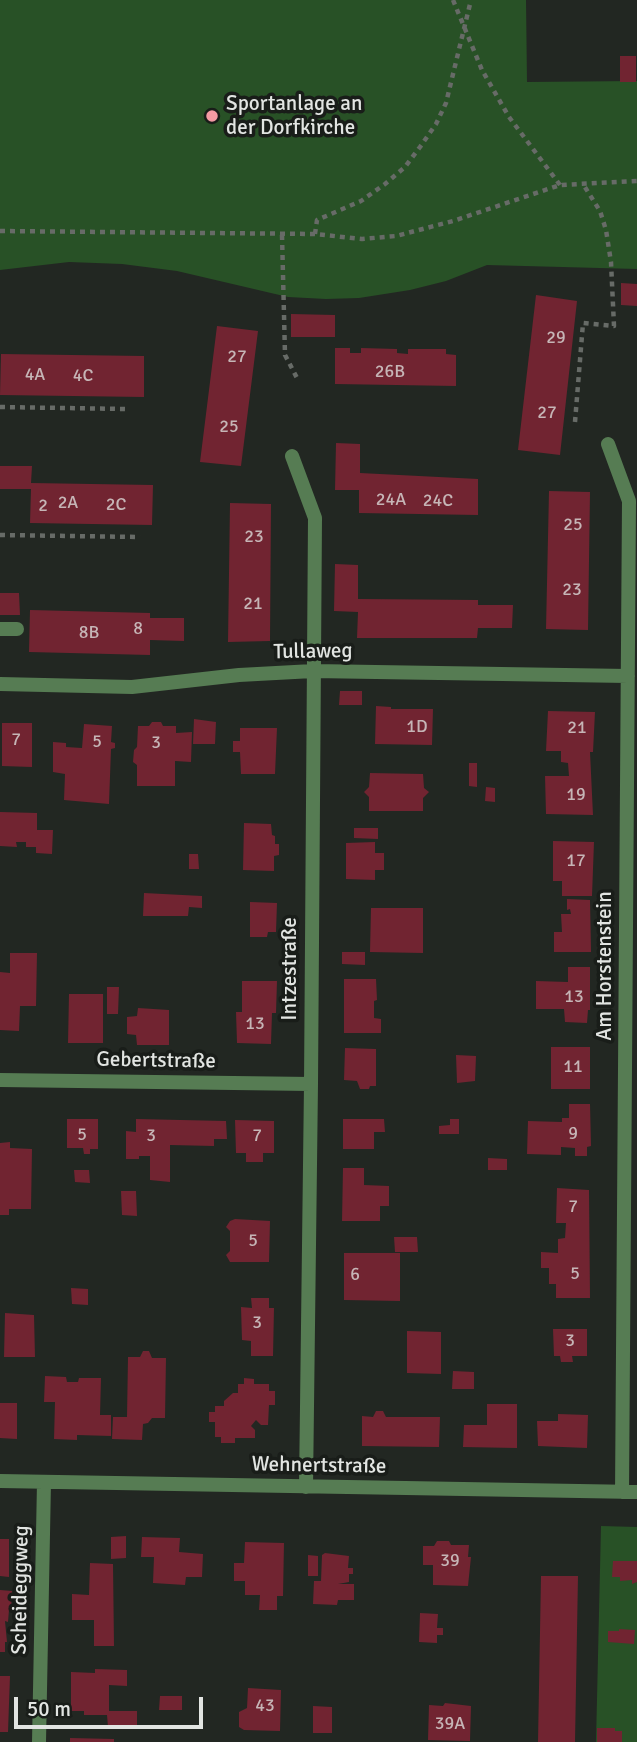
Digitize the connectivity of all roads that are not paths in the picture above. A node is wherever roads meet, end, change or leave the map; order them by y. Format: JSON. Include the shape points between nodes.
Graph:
{"nodes":[{"id":1,"x":608,"y":444,"type":"dead end"},
{"id":2,"x":292,"y":456,"type":"dead end"},
{"id":3,"x":0,"y":629,"type":"edge"},
{"id":4,"x":17,"y":629,"type":"dead end"},
{"id":5,"x":313,"y":671,"type":"junction"},
{"id":6,"x":628,"y":676,"type":"junction"},
{"id":7,"x":0,"y":684,"type":"edge"},
{"id":8,"x":0,"y":1080,"type":"edge"},
{"id":9,"x":311,"y":1084,"type":"junction"},
{"id":10,"x":0,"y":1481,"type":"edge"},
{"id":11,"x":44,"y":1482,"type":"junction"},
{"id":12,"x":306,"y":1487,"type":"junction"},
{"id":13,"x":622,"y":1492,"type":"junction"},
{"id":14,"x":637,"y":1492,"type":"edge"},
{"id":15,"x":39,"y":1742,"type":"edge"}],
"edges":[{"from":1,"to":6,"type":"street","name":"Am Horstenstein","via":[[629,501]]},
{"from":2,"to":5,"type":"street","name":"Intzestraße","via":[[314,518]]},
{"from":3,"to":4,"type":"street"},
{"from":5,"to":6,"type":"street","name":"Tullaweg"},
{"from":5,"to":7,"type":"street","name":"Tullaweg","via":[[132,687]]},
{"from":5,"to":9,"type":"street","name":"Intzestraße"},
{"from":6,"to":13,"type":"street","name":"Am Horstenstein"},
{"from":8,"to":9,"type":"street","name":"Gebertstraße"},
{"from":9,"to":12,"type":"street","name":"Intzestraße"},
{"from":10,"to":11,"type":"street","name":"Wehnertstraße"},
{"from":11,"to":12,"type":"street","name":"Wehnertstraße"},
{"from":11,"to":15,"type":"street","name":"Scheideggweg"},
{"from":12,"to":13,"type":"street","name":"Wehnertstraße"},
{"from":13,"to":14,"type":"street","name":"Wehnertstraße"}]}
